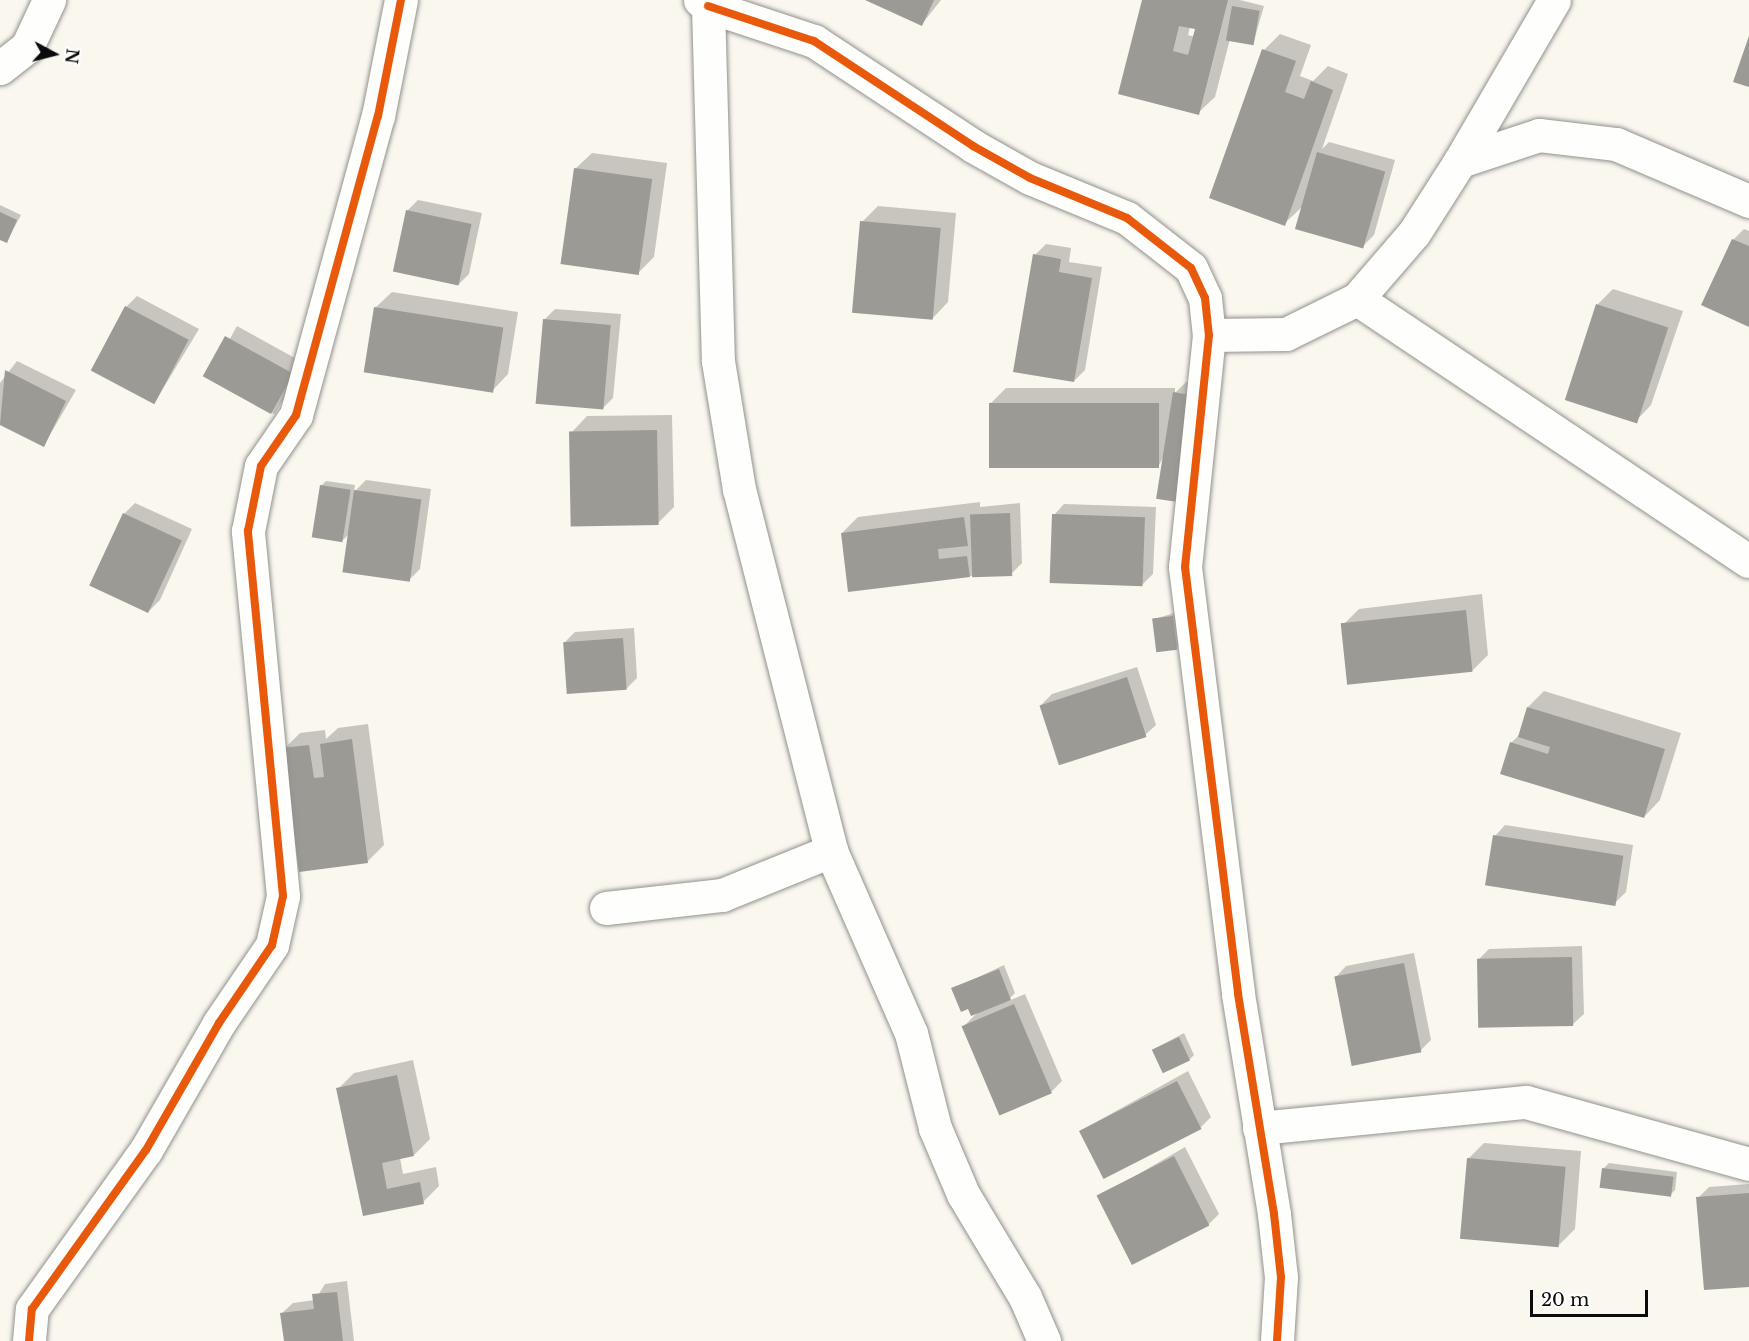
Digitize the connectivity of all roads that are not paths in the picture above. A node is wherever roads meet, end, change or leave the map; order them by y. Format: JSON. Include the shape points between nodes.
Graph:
{"nodes":[{"id":1,"x":49,"y":0,"type":"edge"},
{"id":2,"x":401,"y":0,"type":"edge"},
{"id":3,"x":1554,"y":0,"type":"edge"},
{"id":4,"x":704,"y":3,"type":"edge"},
{"id":5,"x":0,"y":68,"type":"edge"},
{"id":6,"x":1460,"y":161,"type":"junction"},
{"id":7,"x":1749,"y":201,"type":"edge"},
{"id":8,"x":1357,"y":298,"type":"junction"},
{"id":9,"x":1209,"y":335,"type":"junction"},
{"id":10,"x":1749,"y":561,"type":"edge"},
{"id":11,"x":831,"y":851,"type":"junction"},
{"id":12,"x":606,"y":908,"type":"dead end"},
{"id":13,"x":1258,"y":1128,"type":"junction"},
{"id":14,"x":1749,"y":1164,"type":"edge"},
{"id":15,"x":30,"y":1341,"type":"edge"},
{"id":16,"x":1044,"y":1341,"type":"edge"},
{"id":17,"x":1277,"y":1341,"type":"edge"}],
"edges":[{"from":1,"to":5,"type":"street","via":[[27,47]]},
{"from":2,"to":15,"type":"street","via":[[378,117],[296,415],[261,466],[248,531],[283,896],[272,945],[219,1023],[146,1150],[32,1309]]},
{"from":3,"to":6,"type":"street"},
{"from":4,"to":9,"type":"street","via":[[814,41],[973,146],[1159,238],[1191,268],[1205,298]]},
{"from":4,"to":11,"type":"street","via":[[718,362],[739,489]]},
{"from":6,"to":7,"type":"street","via":[[1539,135],[1616,144]]},
{"from":6,"to":8,"type":"street","via":[[1414,233]]},
{"from":8,"to":9,"type":"street","via":[[1286,334]]},
{"from":8,"to":10,"type":"street"},
{"from":9,"to":13,"type":"street","via":[[1185,567],[1195,670]]},
{"from":11,"to":12,"type":"street","via":[[722,895]]},
{"from":11,"to":16,"type":"street","via":[[910,1033],[935,1128],[959,1183],[1025,1297]]},
{"from":13,"to":14,"type":"street","via":[[1526,1102]]},
{"from":13,"to":17,"type":"street","via":[[1281,1277]]}]}
